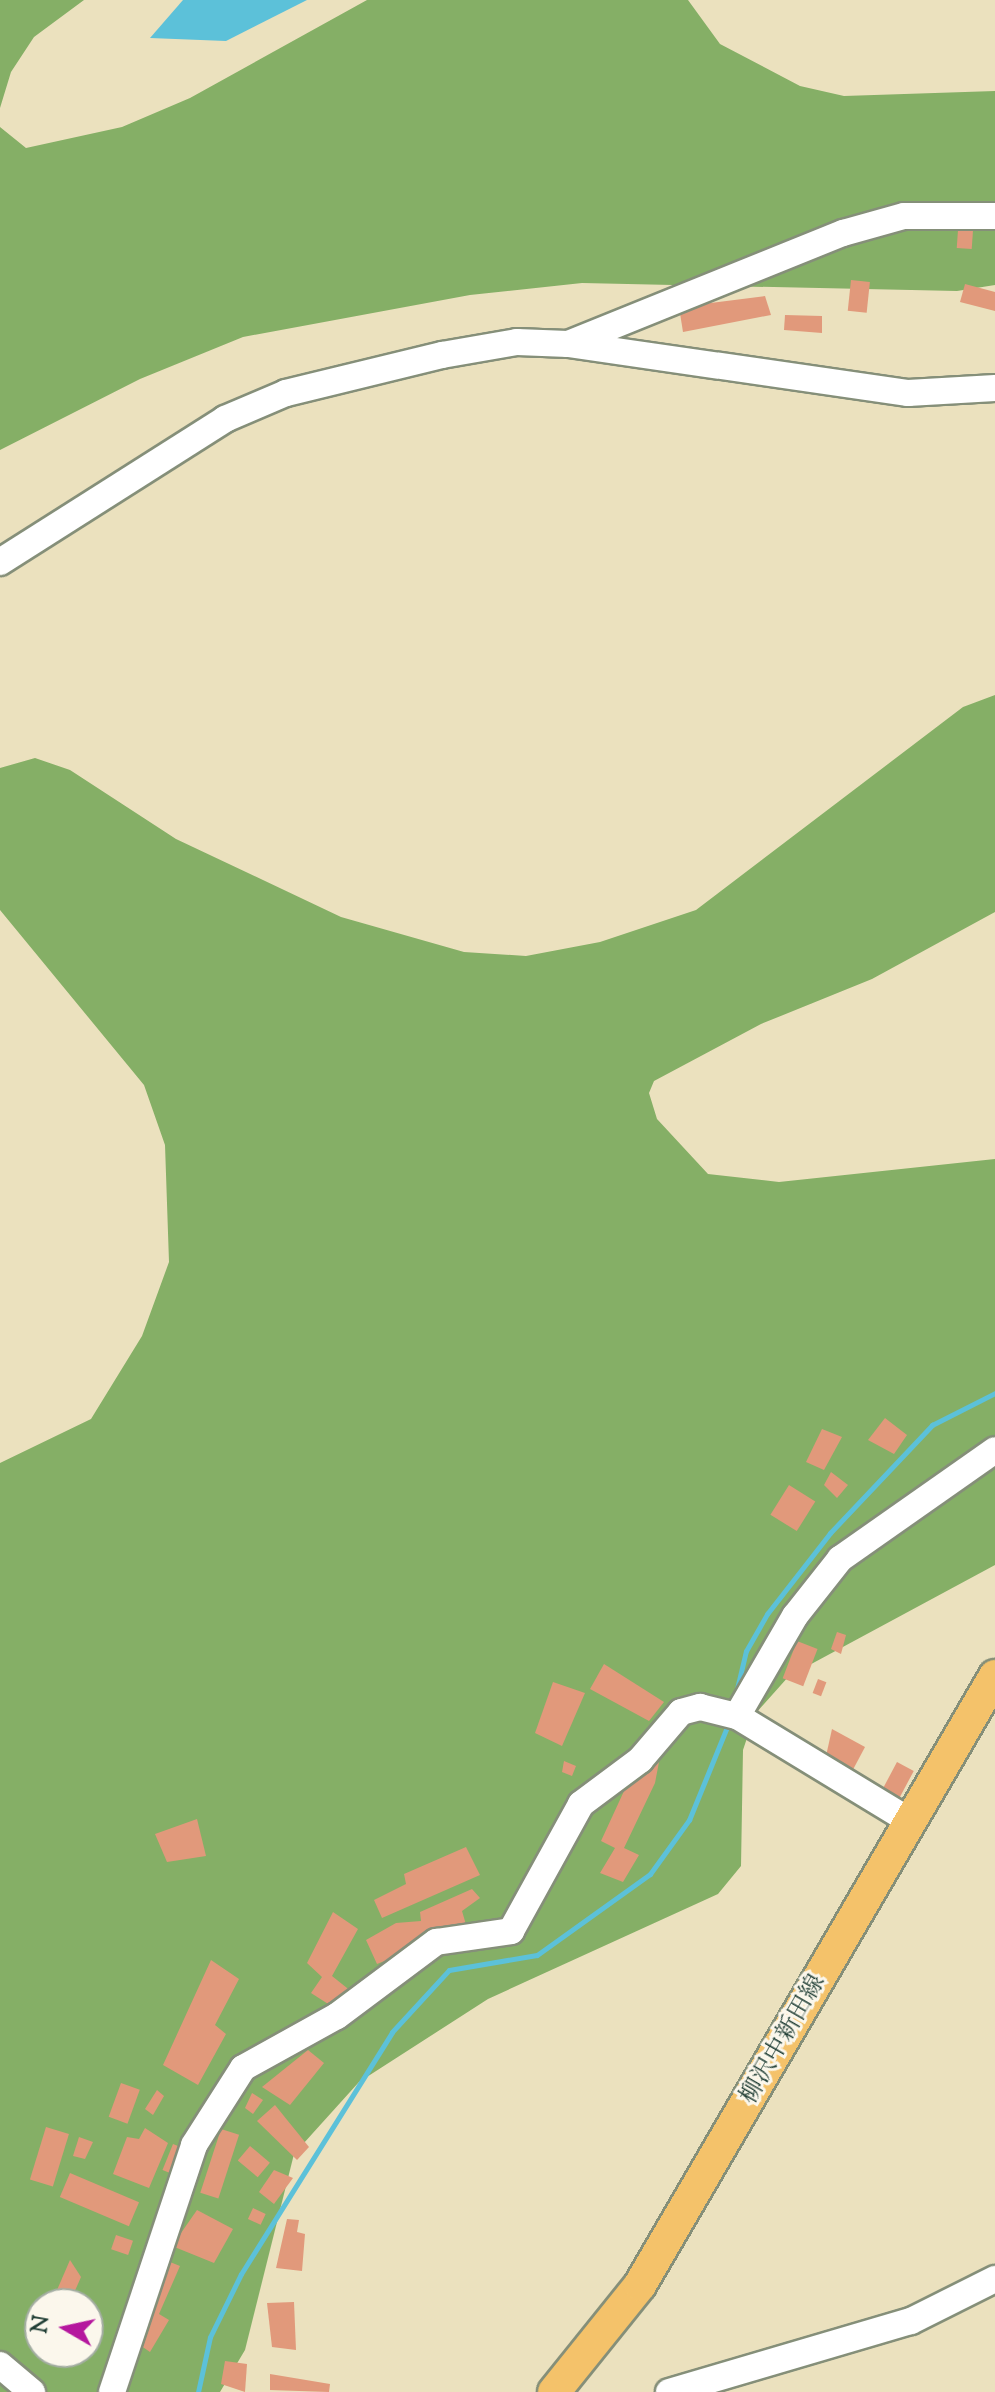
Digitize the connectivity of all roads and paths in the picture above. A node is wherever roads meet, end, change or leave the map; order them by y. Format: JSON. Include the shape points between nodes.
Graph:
{"nodes":[{"id":1,"x":995,"y":216,"type":"edge"},
{"id":2,"x":568,"y":344,"type":"junction"},
{"id":3,"x":995,"y":388,"type":"edge"},
{"id":4,"x":0,"y":562,"type":"edge"},
{"id":5,"x":995,"y":1450,"type":"edge"},
{"id":6,"x":995,"y":1676,"type":"edge"},
{"id":7,"x":737,"y":1716,"type":"junction"},
{"id":8,"x":911,"y":1822,"type":"junction"},
{"id":9,"x":995,"y":2279,"type":"edge"},
{"id":10,"x":0,"y":2365,"type":"edge"},
{"id":11,"x":559,"y":2391,"type":"edge"},
{"id":12,"x":32,"y":2392,"type":"edge"},
{"id":13,"x":112,"y":2392,"type":"edge"},
{"id":14,"x":669,"y":2392,"type":"edge"}],
"edges":[{"from":1,"to":2,"type":"street","via":[[904,216],[843,233]]},
{"from":2,"to":3,"type":"street","via":[[908,393]]},
{"from":2,"to":4,"type":"street","via":[[517,342],[442,355],[286,393],[225,419]]},
{"from":5,"to":7,"type":"street","via":[[840,1559],[795,1616]]},
{"from":6,"to":8,"type":"main road","name":"柳沢中新田線"},
{"from":7,"to":8,"type":"street"},
{"from":7,"to":13,"type":"street","via":[[700,1707],[681,1712],[632,1767],[581,1804],[511,1931],[436,1942],[337,2016],[243,2068],[194,2145]]},
{"from":8,"to":11,"type":"main road","name":"柳沢中新田線","via":[[640,2285]]},
{"from":9,"to":14,"type":"street","via":[[911,2321]]},
{"from":10,"to":12,"type":"street"}]}
